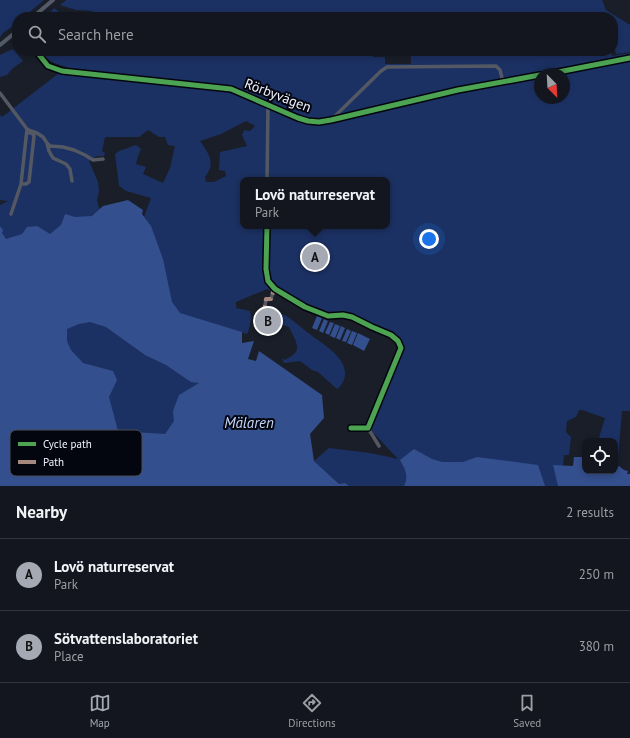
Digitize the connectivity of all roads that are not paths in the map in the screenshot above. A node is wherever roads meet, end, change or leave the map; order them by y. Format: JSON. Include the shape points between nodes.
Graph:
{"nodes":[{"id":1,"x":53,"y":0,"type":"edge"},
{"id":2,"x":40,"y":12,"type":"edge"},
{"id":3,"x":12,"y":35,"type":"edge"},
{"id":4,"x":0,"y":45,"type":"edge"},
{"id":5,"x":40,"y":56,"type":"edge"},
{"id":6,"x":630,"y":58,"type":"edge"},
{"id":7,"x":570,"y":70,"type":"edge"},
{"id":8,"x":534,"y":77,"type":"edge"},
{"id":9,"x":503,"y":82,"type":"junction"},
{"id":10,"x":0,"y":93,"type":"edge"},
{"id":11,"x":268,"y":106,"type":"junction"},
{"id":12,"x":331,"y":120,"type":"junction"},
{"id":13,"x":27,"y":130,"type":"junction"},
{"id":14,"x":47,"y":143,"type":"junction"},
{"id":15,"x":102,"y":160,"type":"dead end"},
{"id":16,"x":268,"y":177,"type":"edge"},
{"id":17,"x":72,"y":181,"type":"dead end"},
{"id":18,"x":21,"y":184,"type":"junction"},
{"id":19,"x":11,"y":214,"type":"dead end"},
{"id":20,"x":267,"y":229,"type":"edge"},
{"id":21,"x":274,"y":288,"type":"junction"},
{"id":22,"x":265,"y":312,"type":"dead end"},
{"id":23,"x":351,"y":428,"type":"dead end"},
{"id":24,"x":368,"y":428,"type":"junction"},
{"id":25,"x":380,"y":446,"type":"dead end"}],
"edges":[{"from":1,"to":2,"type":"main road"},
{"from":3,"to":4,"type":"main road"},
{"from":5,"to":11,"type":"street","name":"Rörbyvägen","via":[[48,66],[62,71],[231,89]]},
{"from":6,"to":7,"type":"street"},
{"from":8,"to":9,"type":"street","name":"Rörbyvägen"},
{"from":9,"to":12,"type":"street","name":"Rörbyvägen","via":[[412,100]]},
{"from":9,"to":12,"type":"street","via":[[500,70],[496,66],[387,67]]},
{"from":10,"to":13,"type":"street"},
{"from":11,"to":12,"type":"street","name":"Rörbyvägen","via":[[308,121]]},
{"from":11,"to":16,"type":"street"},
{"from":13,"to":14,"type":"street","via":[[37,133]]},
{"from":13,"to":18,"type":"street"},
{"from":13,"to":18,"type":"street","via":[[34,136],[29,182]]},
{"from":14,"to":15,"type":"street","via":[[50,146],[74,150],[93,160]]},
{"from":14,"to":17,"type":"street","via":[[53,158],[66,164],[70,169]]},
{"from":18,"to":19,"type":"street"},
{"from":20,"to":21,"type":"street","via":[[266,269],[268,281]]},
{"from":21,"to":22,"type":"street","via":[[271,299],[266,299]]},
{"from":21,"to":24,"type":"street","via":[[305,307],[328,316],[352,317],[391,335],[398,341],[401,348]]},
{"from":23,"to":24,"type":"street"},
{"from":24,"to":25,"type":"street"}]}
